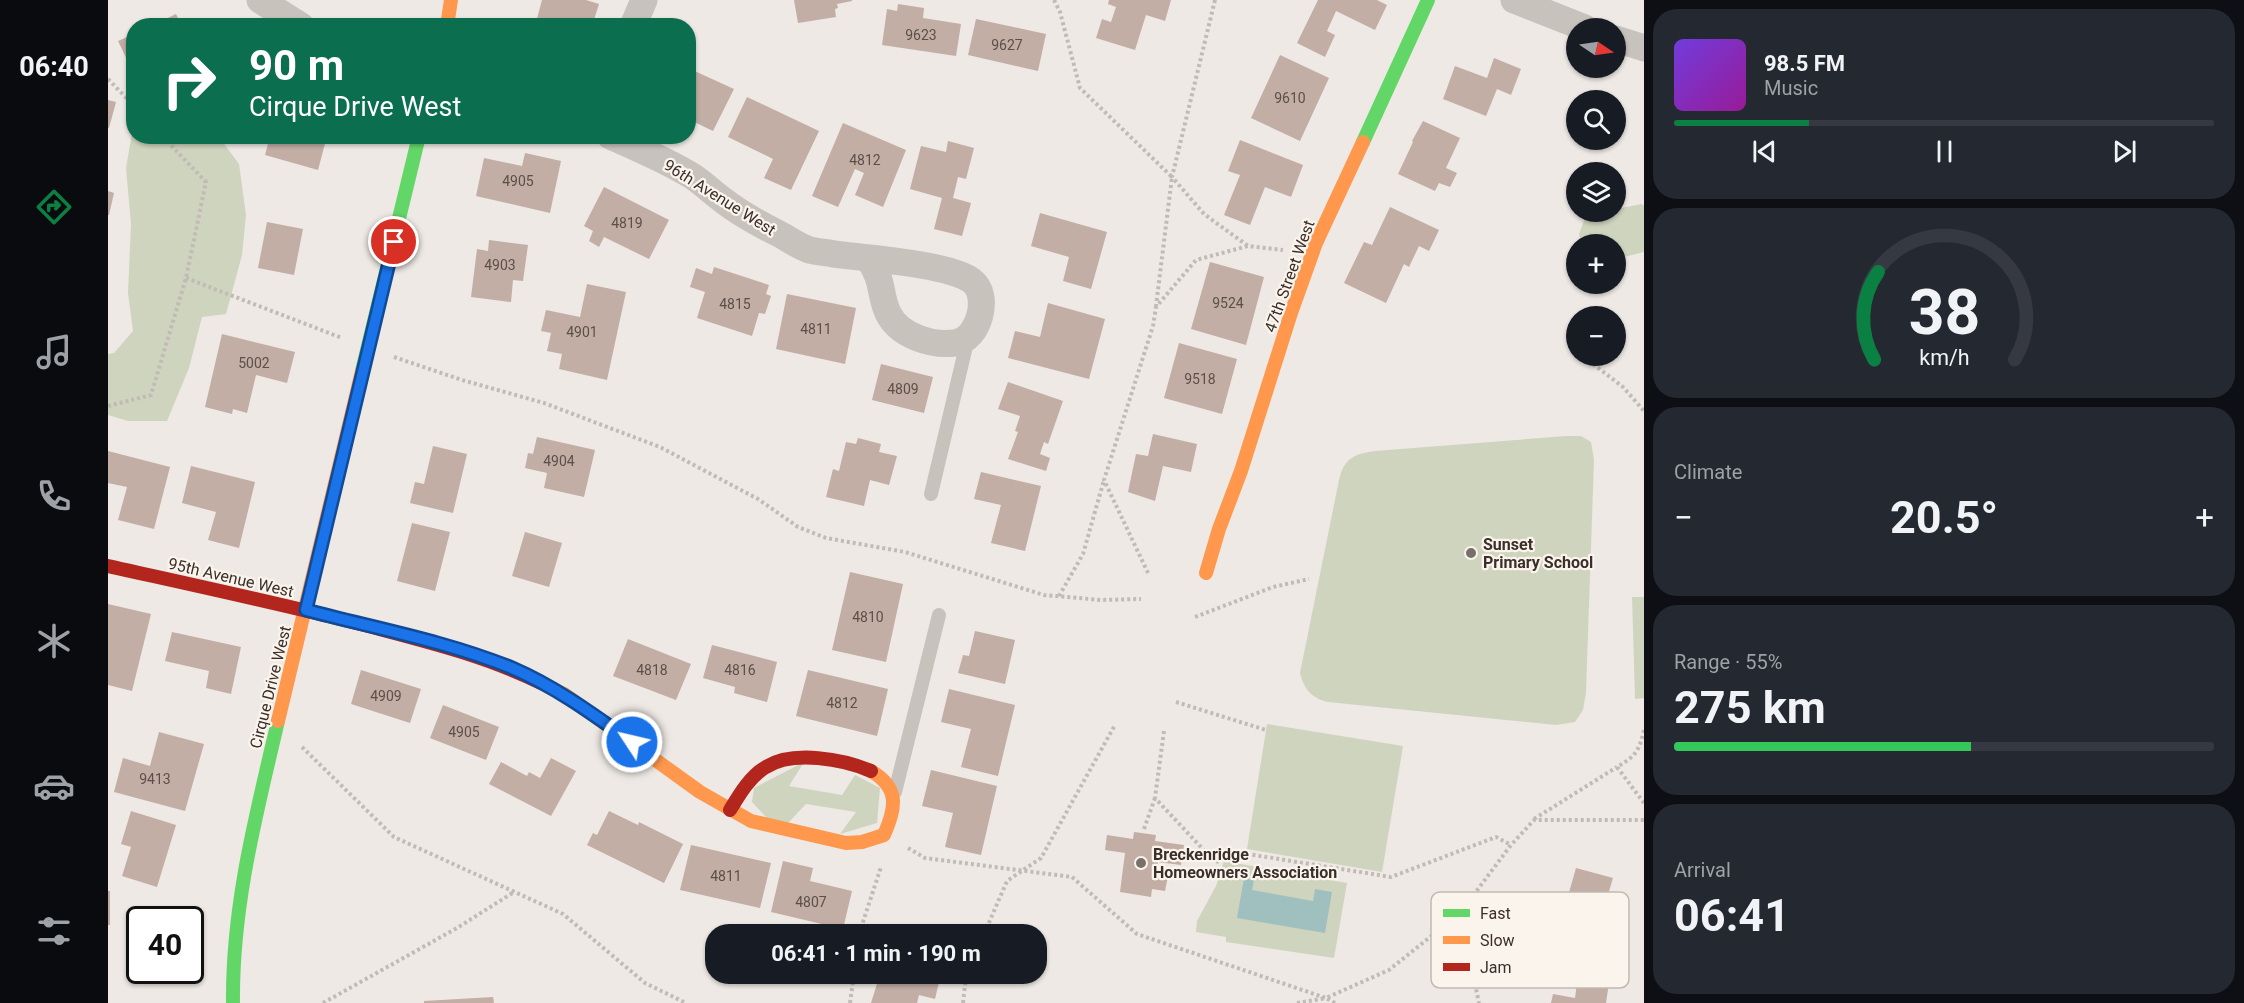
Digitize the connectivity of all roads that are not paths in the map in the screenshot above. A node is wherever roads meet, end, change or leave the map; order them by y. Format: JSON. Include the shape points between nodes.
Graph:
{"nodes":[{"id":1,"x":260,"y":0,"type":"edge"},
{"id":2,"x":451,"y":0,"type":"edge"},
{"id":3,"x":644,"y":0,"type":"edge"},
{"id":4,"x":1428,"y":0,"type":"edge"},
{"id":5,"x":1514,"y":0,"type":"edge"},
{"id":6,"x":288,"y":18,"type":"edge"},
{"id":7,"x":448,"y":18,"type":"edge"},
{"id":8,"x":636,"y":18,"type":"edge"},
{"id":9,"x":1566,"y":21,"type":"edge"},
{"id":10,"x":1626,"y":42,"type":"edge"},
{"id":11,"x":1644,"y":48,"type":"edge"},
{"id":12,"x":417,"y":144,"type":"edge"},
{"id":13,"x":629,"y":144,"type":"edge"},
{"id":14,"x":868,"y":258,"type":"junction"},
{"id":15,"x":968,"y":338,"type":"junction"},
{"id":16,"x":931,"y":494,"type":"dead end"},
{"id":17,"x":108,"y":566,"type":"edge"},
{"id":18,"x":1206,"y":573,"type":"dead end"},
{"id":19,"x":306,"y":610,"type":"junction"},
{"id":20,"x":939,"y":615,"type":"dead end"},
{"id":21,"x":894,"y":796,"type":"junction"},
{"id":22,"x":730,"y":810,"type":"junction"},
{"id":23,"x":233,"y":1003,"type":"edge"}],
"edges":[{"from":1,"to":6,"type":"street"},
{"from":2,"to":7,"type":"street"},
{"from":3,"to":8,"type":"street"},
{"from":4,"to":18,"type":"street","name":"47th Street West","via":[[1316,243]]},
{"from":5,"to":9,"type":"street"},
{"from":10,"to":11,"type":"street"},
{"from":12,"to":19,"type":"street","name":"Cirque Drive West"},
{"from":13,"to":14,"type":"street","name":"96th Avenue West","via":[[693,177],[745,216],[808,250]]},
{"from":14,"to":15,"type":"street","via":[[878,273],[888,313],[896,324],[930,343],[955,343]]},
{"from":14,"to":15,"type":"street","name":"96th Avenue West","via":[[956,272],[974,282],[981,293],[980,309]]},
{"from":15,"to":16,"type":"lane"},
{"from":17,"to":19,"type":"street","name":"95th Avenue West"},
{"from":19,"to":22,"type":"street","name":"95th Avenue West","via":[[467,652],[513,669],[564,694]]},
{"from":19,"to":23,"type":"street","name":"Cirque Drive West","via":[[240,890]]},
{"from":20,"to":21,"type":"lane"},
{"from":21,"to":22,"type":"street","name":"95th Avenue West","via":[[891,819],[878,837],[862,842],[846,843],[751,821]]},
{"from":21,"to":22,"type":"street","via":[[884,778],[863,768],[802,757],[768,766],[742,791]]}]}
